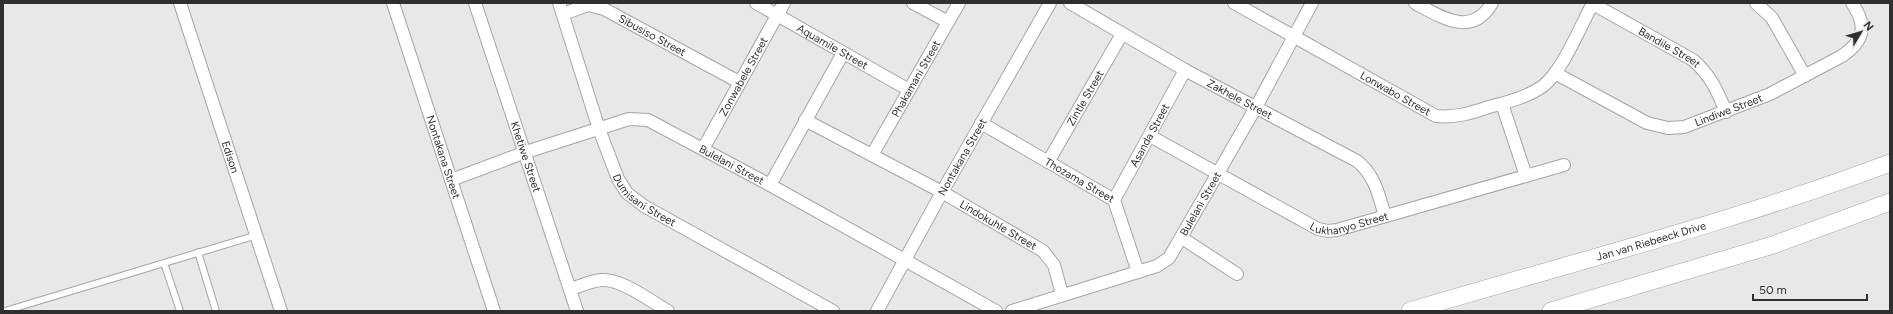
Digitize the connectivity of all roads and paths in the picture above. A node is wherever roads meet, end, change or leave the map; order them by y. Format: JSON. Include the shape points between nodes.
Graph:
{"nodes":[{"id":1,"x":180,"y":3,"type":"edge"},
{"id":2,"x":393,"y":3,"type":"edge"},
{"id":3,"x":476,"y":3,"type":"edge"},
{"id":4,"x":756,"y":3,"type":"edge"},
{"id":5,"x":784,"y":3,"type":"edge"},
{"id":6,"x":913,"y":3,"type":"edge"},
{"id":7,"x":959,"y":3,"type":"edge"},
{"id":8,"x":1050,"y":3,"type":"edge"},
{"id":9,"x":1070,"y":3,"type":"edge"},
{"id":10,"x":1234,"y":3,"type":"edge"},
{"id":11,"x":1312,"y":3,"type":"edge"},
{"id":12,"x":1415,"y":3,"type":"edge"},
{"id":13,"x":1492,"y":3,"type":"edge"},
{"id":14,"x":1593,"y":3,"type":"edge"},
{"id":15,"x":1756,"y":3,"type":"edge"},
{"id":16,"x":1852,"y":3,"type":"edge"},
{"id":17,"x":561,"y":8,"type":"edge"},
{"id":18,"x":777,"y":15,"type":"junction"},
{"id":19,"x":948,"y":22,"type":"junction"},
{"id":20,"x":1122,"y":34,"type":"junction"},
{"id":21,"x":1294,"y":36,"type":"junction"},
{"id":22,"x":843,"y":52,"type":"junction"},
{"id":23,"x":1185,"y":70,"type":"junction"},
{"id":24,"x":1555,"y":73,"type":"junction"},
{"id":25,"x":1805,"y":76,"type":"junction"},
{"id":26,"x":739,"y":82,"type":"junction"},
{"id":27,"x":908,"y":90,"type":"junction"},
{"id":28,"x":1502,"y":104,"type":"junction"},
{"id":29,"x":1256,"y":107,"type":"junction"},
{"id":30,"x":1726,"y":112,"type":"junction"},
{"id":31,"x":805,"y":120,"type":"junction"},
{"id":32,"x":980,"y":123,"type":"junction"},
{"id":33,"x":599,"y":129,"type":"junction"},
{"id":34,"x":1150,"y":136,"type":"junction"},
{"id":35,"x":703,"y":149,"type":"junction"},
{"id":36,"x":526,"y":152,"type":"junction"},
{"id":37,"x":872,"y":155,"type":"junction"},
{"id":38,"x":1048,"y":162,"type":"junction"},
{"id":39,"x":1890,"y":163,"type":"edge"},
{"id":40,"x":1564,"y":165,"type":"dead end"},
{"id":41,"x":1218,"y":174,"type":"junction"},
{"id":42,"x":1526,"y":176,"type":"junction"},
{"id":43,"x":451,"y":180,"type":"junction"},
{"id":44,"x":770,"y":185,"type":"junction"},
{"id":45,"x":942,"y":192,"type":"junction"},
{"id":46,"x":1114,"y":200,"type":"junction"},
{"id":47,"x":1890,"y":202,"type":"edge"},
{"id":48,"x":1386,"y":216,"type":"junction"},
{"id":49,"x":257,"y":235,"type":"junction"},
{"id":50,"x":1182,"y":238,"type":"junction"},
{"id":51,"x":198,"y":252,"type":"junction"},
{"id":52,"x":904,"y":259,"type":"junction"},
{"id":53,"x":164,"y":263,"type":"junction"},
{"id":54,"x":1138,"y":272,"type":"junction"},
{"id":55,"x":1237,"y":274,"type":"dead end"},
{"id":56,"x":570,"y":289,"type":"junction"},
{"id":57,"x":1062,"y":294,"type":"junction"},
{"id":58,"x":13,"y":310,"type":"edge"},
{"id":59,"x":5,"y":311,"type":"edge"},
{"id":60,"x":180,"y":311,"type":"edge"},
{"id":61,"x":216,"y":311,"type":"edge"},
{"id":62,"x":281,"y":311,"type":"edge"},
{"id":63,"x":494,"y":311,"type":"edge"},
{"id":64,"x":577,"y":311,"type":"edge"},
{"id":65,"x":668,"y":311,"type":"edge"},
{"id":66,"x":833,"y":311,"type":"edge"},
{"id":67,"x":877,"y":311,"type":"edge"},
{"id":68,"x":996,"y":311,"type":"edge"},
{"id":69,"x":1012,"y":311,"type":"edge"},
{"id":70,"x":1410,"y":311,"type":"edge"},
{"id":71,"x":1551,"y":311,"type":"edge"}],
"edges":[{"from":1,"to":49,"type":"street","name":"Edison"},
{"from":2,"to":43,"type":"street","name":"Nontakana Street"},
{"from":3,"to":36,"type":"street","name":"Khetiwe Street"},
{"from":4,"to":18,"type":"street","name":"Aquamile Street"},
{"from":5,"to":18,"type":"street","name":"Zonwabele Street"},
{"from":6,"to":19,"type":"street"},
{"from":7,"to":19,"type":"street","name":"Phakamani Street"},
{"from":8,"to":32,"type":"street","name":"Nontakana Street"},
{"from":9,"to":20,"type":"street","name":"Zakhele Street"},
{"from":10,"to":21,"type":"street","name":"Lonwabo Street"},
{"from":11,"to":21,"type":"street","name":"Bulelani Street"},
{"from":12,"to":13,"type":"street","via":[[1443,18],[1468,22],[1478,18]]},
{"from":14,"to":24,"type":"street","name":"Lonwabo Street"},
{"from":14,"to":30,"type":"street","name":"Bandile Street","via":[[1693,60],[1706,71],[1715,85]]},
{"from":15,"to":25,"type":"street","via":[[1772,18]]},
{"from":16,"to":25,"type":"street","name":"Lindiwe Street","via":[[1861,21],[1860,41],[1853,49]]},
{"from":17,"to":26,"type":"street","name":"Sibusiso Street","via":[[588,5],[604,9]]},
{"from":17,"to":33,"type":"street","name":"Dumisani Street"},
{"from":18,"to":22,"type":"street","name":"Aquamile Street"},
{"from":18,"to":26,"type":"street","name":"Zonwabele Street"},
{"from":19,"to":27,"type":"street","name":"Phakamani Street"},
{"from":20,"to":23,"type":"street","name":"Zakhele Street"},
{"from":20,"to":38,"type":"street","name":"Zintle Street"},
{"from":21,"to":28,"type":"street","name":"Lonwabo Street","via":[[1436,116],[1461,116]]},
{"from":21,"to":29,"type":"street","name":"Bulelani Street"},
{"from":22,"to":27,"type":"street","name":"Aquamile Street"},
{"from":22,"to":31,"type":"street"},
{"from":23,"to":29,"type":"street","name":"Zakhele Street"},
{"from":23,"to":34,"type":"street","name":"Asanda Street"},
{"from":24,"to":28,"type":"street","name":"Lonwabo Street","via":[[1537,90]]},
{"from":24,"to":30,"type":"street","name":"Lindiwe Street","via":[[1647,123],[1668,128],[1684,127]]},
{"from":25,"to":30,"type":"street","name":"Lindiwe Street"},
{"from":26,"to":35,"type":"street","name":"Zonwabele Street"},
{"from":27,"to":37,"type":"street","name":"Phakamani Street"},
{"from":28,"to":42,"type":"street"},
{"from":29,"to":41,"type":"street","name":"Bulelani Street"},
{"from":29,"to":48,"type":"street","name":"Zakhele Street","via":[[1363,166],[1373,180]]},
{"from":31,"to":37,"type":"street","name":"Lindokuhle Street"},
{"from":31,"to":44,"type":"street"},
{"from":32,"to":38,"type":"street","name":"Thozama Street"},
{"from":32,"to":45,"type":"street","name":"Nontakana Street"},
{"from":33,"to":35,"type":"street","name":"Bulelani Street","via":[[639,118],[648,120]]},
{"from":33,"to":36,"type":"street","name":"Bulelani Street"},
{"from":33,"to":66,"type":"street","name":"Dumisani Street","via":[[618,179],[627,193],[644,206]]},
{"from":34,"to":41,"type":"street","name":"Lukhanyo Street"},
{"from":34,"to":46,"type":"street","name":"Asanda Street"},
{"from":35,"to":44,"type":"street","name":"Bulelani Street"},
{"from":36,"to":43,"type":"street","name":"Bulelani Street"},
{"from":36,"to":56,"type":"street","name":"Khetiwe Street"},
{"from":37,"to":45,"type":"street","name":"Lindokuhle Street"},
{"from":38,"to":46,"type":"street","name":"Thozama Street"},
{"from":39,"to":70,"type":"main road","name":"Jan van Riebeeck Drive","via":[[1740,215]]},
{"from":40,"to":42,"type":"street","name":"Lukhanyo Street"},
{"from":41,"to":48,"type":"street","name":"Lukhanyo Street","via":[[1323,230],[1337,230]]},
{"from":41,"to":50,"type":"street","name":"Bulelani Street"},
{"from":42,"to":48,"type":"street","name":"Lukhanyo Street"},
{"from":43,"to":63,"type":"street","name":"Nontakana Street"},
{"from":44,"to":52,"type":"street","name":"Bulelani Street"},
{"from":45,"to":52,"type":"street","name":"Nontakana Street"},
{"from":45,"to":57,"type":"street","name":"Lindokuhle Street","via":[[1043,251],[1054,265]]},
{"from":46,"to":54,"type":"street","name":"Thozama Street"},
{"from":47,"to":71,"type":"main road","via":[[1773,245]]},
{"from":49,"to":51,"type":"lane"},
{"from":49,"to":62,"type":"street","name":"Edison"},
{"from":50,"to":54,"type":"street","name":"Bulelani Street","via":[[1163,263]]},
{"from":50,"to":55,"type":"street"},
{"from":51,"to":53,"type":"lane"},
{"from":51,"to":61,"type":"lane"},
{"from":52,"to":67,"type":"street","name":"Nontakana Street"},
{"from":52,"to":68,"type":"street","name":"Bulelani Street"},
{"from":53,"to":58,"type":"lane"},
{"from":53,"to":60,"type":"lane"},
{"from":54,"to":57,"type":"street","name":"Bulelani Street"},
{"from":56,"to":64,"type":"street","name":"Khetiwe Street"},
{"from":56,"to":65,"type":"street","via":[[600,280],[619,282]]},
{"from":57,"to":69,"type":"street","name":"Bulelani Street"},
{"from":58,"to":59,"type":"lane"}]}
